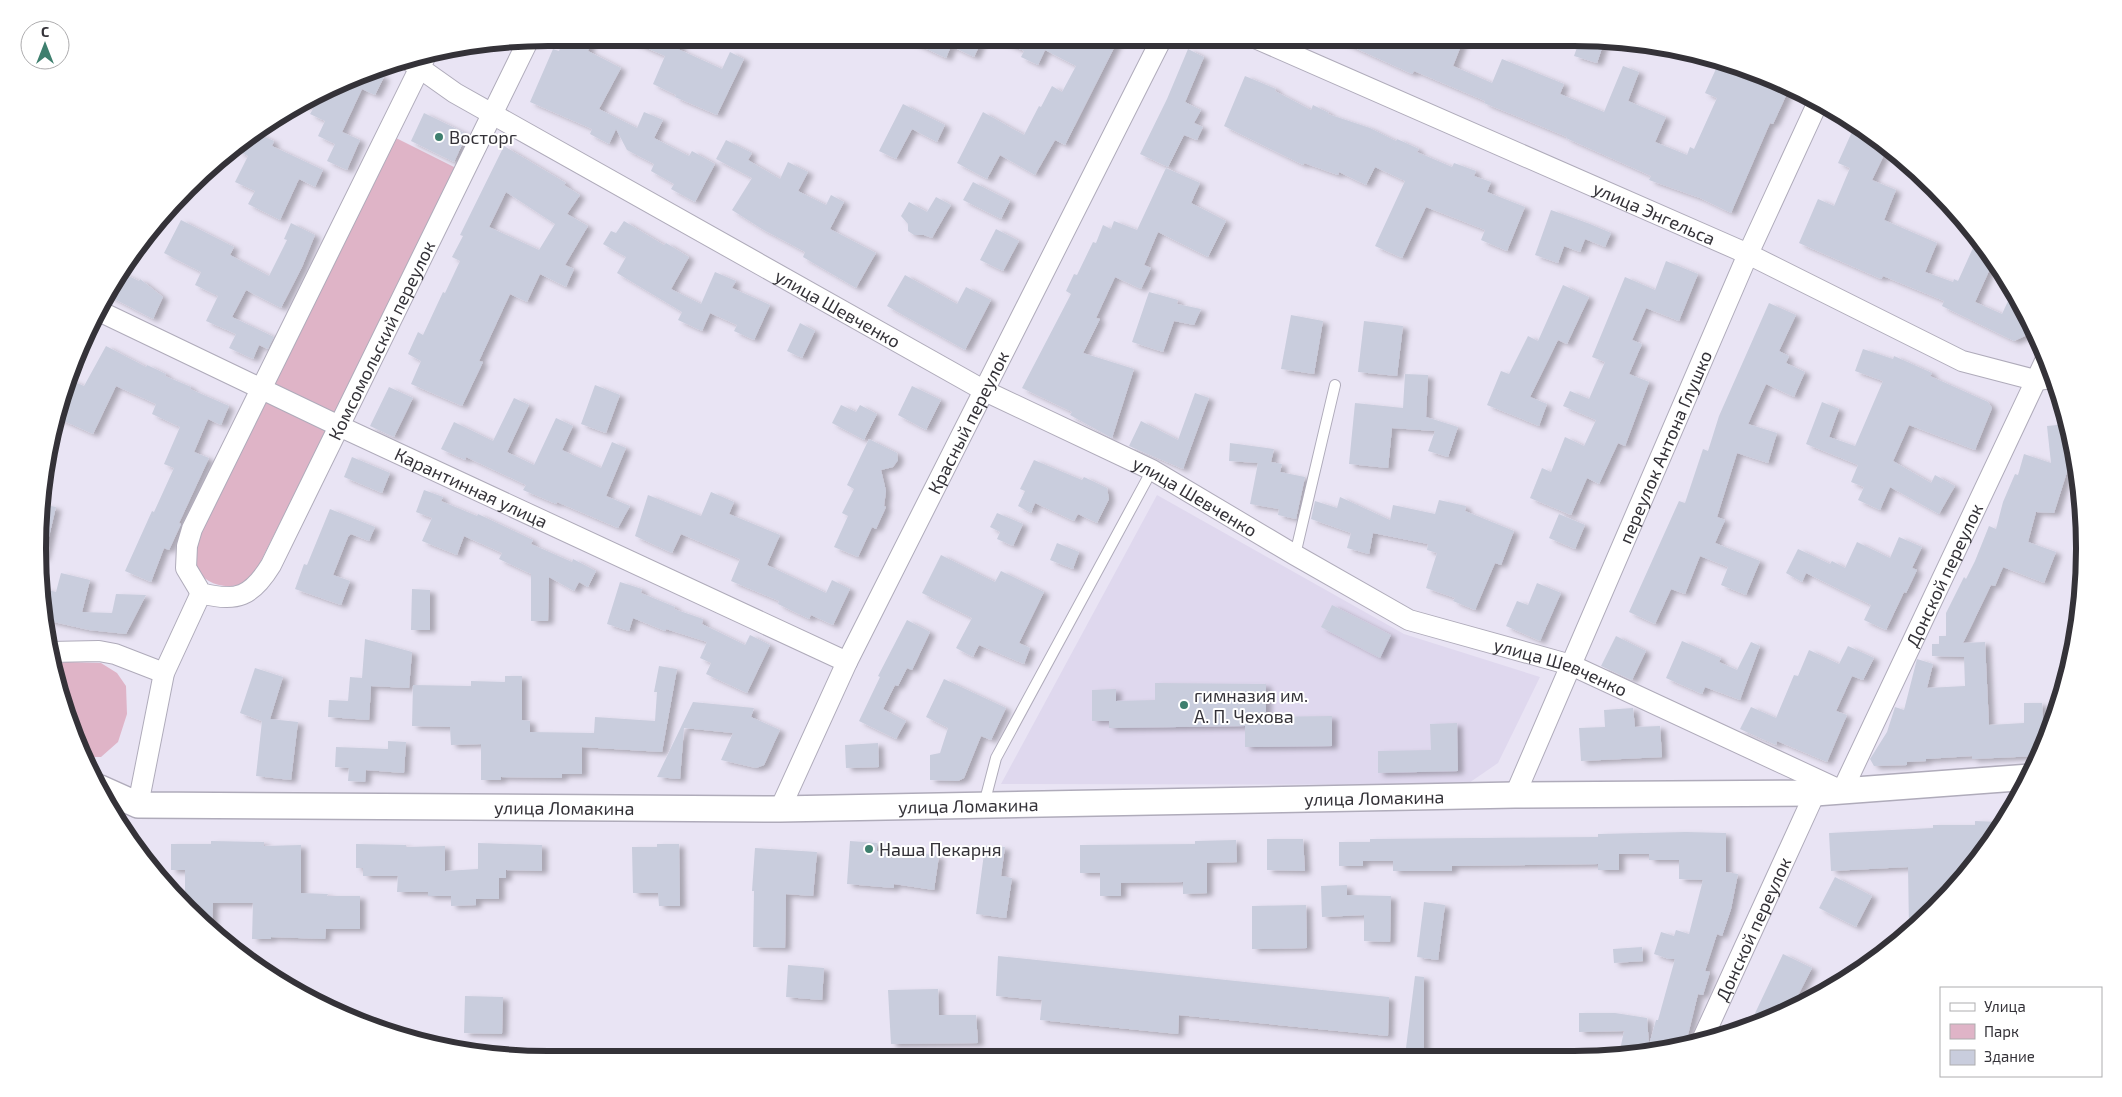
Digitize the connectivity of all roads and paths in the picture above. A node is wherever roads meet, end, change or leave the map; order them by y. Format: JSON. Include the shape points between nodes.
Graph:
{"nodes":[{"id":1,"x":1158,"y":46,"type":"edge"},
{"id":2,"x":1273,"y":46,"type":"edge"},
{"id":3,"x":525,"y":47,"type":"edge"},
{"id":4,"x":421,"y":63,"type":"edge"},
{"id":5,"x":416,"y":64,"type":"edge"},
{"id":6,"x":1815,"y":108,"type":"edge"},
{"id":7,"x":492,"y":114,"type":"junction"},
{"id":8,"x":1748,"y":254,"type":"junction"},
{"id":9,"x":105,"y":314,"type":"edge"},
{"id":10,"x":2045,"y":379,"type":"edge"},
{"id":11,"x":1335,"y":385,"type":"dead end"},
{"id":12,"x":261,"y":389,"type":"junction"},
{"id":13,"x":985,"y":392,"type":"junction"},
{"id":14,"x":339,"y":426,"type":"junction"},
{"id":15,"x":1152,"y":470,"type":"junction"},
{"id":16,"x":1295,"y":556,"type":"junction"},
{"id":17,"x":201,"y":592,"type":"junction"},
{"id":18,"x":57,"y":652,"type":"edge"},
{"id":19,"x":847,"y":662,"type":"junction"},
{"id":20,"x":1571,"y":666,"type":"junction"},
{"id":21,"x":164,"y":672,"type":"junction"},
{"id":22,"x":2020,"y":778,"type":"edge"},
{"id":23,"x":110,"y":792,"type":"edge"},
{"id":24,"x":1842,"y":792,"type":"junction"},
{"id":25,"x":1815,"y":793,"type":"junction"},
{"id":26,"x":1515,"y":795,"type":"junction"},
{"id":27,"x":138,"y":805,"type":"junction"},
{"id":28,"x":984,"y":805,"type":"junction"},
{"id":29,"x":780,"y":809,"type":"junction"},
{"id":30,"x":1705,"y":1033,"type":"edge"}],
"edges":[{"from":1,"to":13,"type":"street","name":"Красный переулок"},
{"from":2,"to":8,"type":"street","name":"улица Энгельса"},
{"from":3,"to":7,"type":"street","name":"Комсомольский переулок"},
{"from":4,"to":7,"type":"street","name":"улица Шевченко","via":[[455,93]]},
{"from":5,"to":12,"type":"street"},
{"from":6,"to":8,"type":"street","name":"переулок Антона Глушко"},
{"from":7,"to":13,"type":"street","name":"улица Шевченко"},
{"from":7,"to":14,"type":"street","name":"Комсомольский переулок"},
{"from":8,"to":10,"type":"street","name":"улица Энгельса","via":[[1962,361]]},
{"from":8,"to":20,"type":"street","name":"переулок Антона Глушко"},
{"from":9,"to":12,"type":"street","name":"Карантинная улица"},
{"from":10,"to":24,"type":"street","name":"Донской переулок"},
{"from":11,"to":16,"type":"lane"},
{"from":12,"to":14,"type":"street","name":"Карантинная улица"},
{"from":12,"to":17,"type":"street","via":[[192,529],[186,568]]},
{"from":13,"to":15,"type":"street","name":"улица Шевченко"},
{"from":13,"to":19,"type":"street","name":"Красный переулок"},
{"from":14,"to":17,"type":"street","name":"Комсомольский переулок","via":[[260,583],[240,596],[218,598]]},
{"from":14,"to":19,"type":"street","name":"Карантинная улица"},
{"from":15,"to":16,"type":"street","name":"улица Шевченко"},
{"from":15,"to":28,"type":"lane","via":[[996,758]]},
{"from":16,"to":20,"type":"street","name":"улица Шевченко","via":[[1409,620]]},
{"from":17,"to":21,"type":"street"},
{"from":18,"to":21,"type":"street","via":[[115,654]]},
{"from":19,"to":29,"type":"street","name":"Красный переулок"},
{"from":20,"to":24,"type":"street","name":"улица Шевченко"},
{"from":20,"to":26,"type":"street","name":"переулок Антона Глушко"},
{"from":21,"to":27,"type":"street"},
{"from":22,"to":24,"type":"street","name":"улица Шевченко"},
{"from":23,"to":27,"type":"street","name":"улица Ломакина"},
{"from":24,"to":25,"type":"street","name":"улица Ломакина"},
{"from":25,"to":26,"type":"street","name":"улица Ломакина"},
{"from":25,"to":30,"type":"street","name":"Донской переулок"},
{"from":26,"to":28,"type":"street","name":"улица Ломакина"},
{"from":27,"to":29,"type":"street","name":"улица Ломакина"},
{"from":28,"to":29,"type":"street","name":"улица Ломакина"}]}
